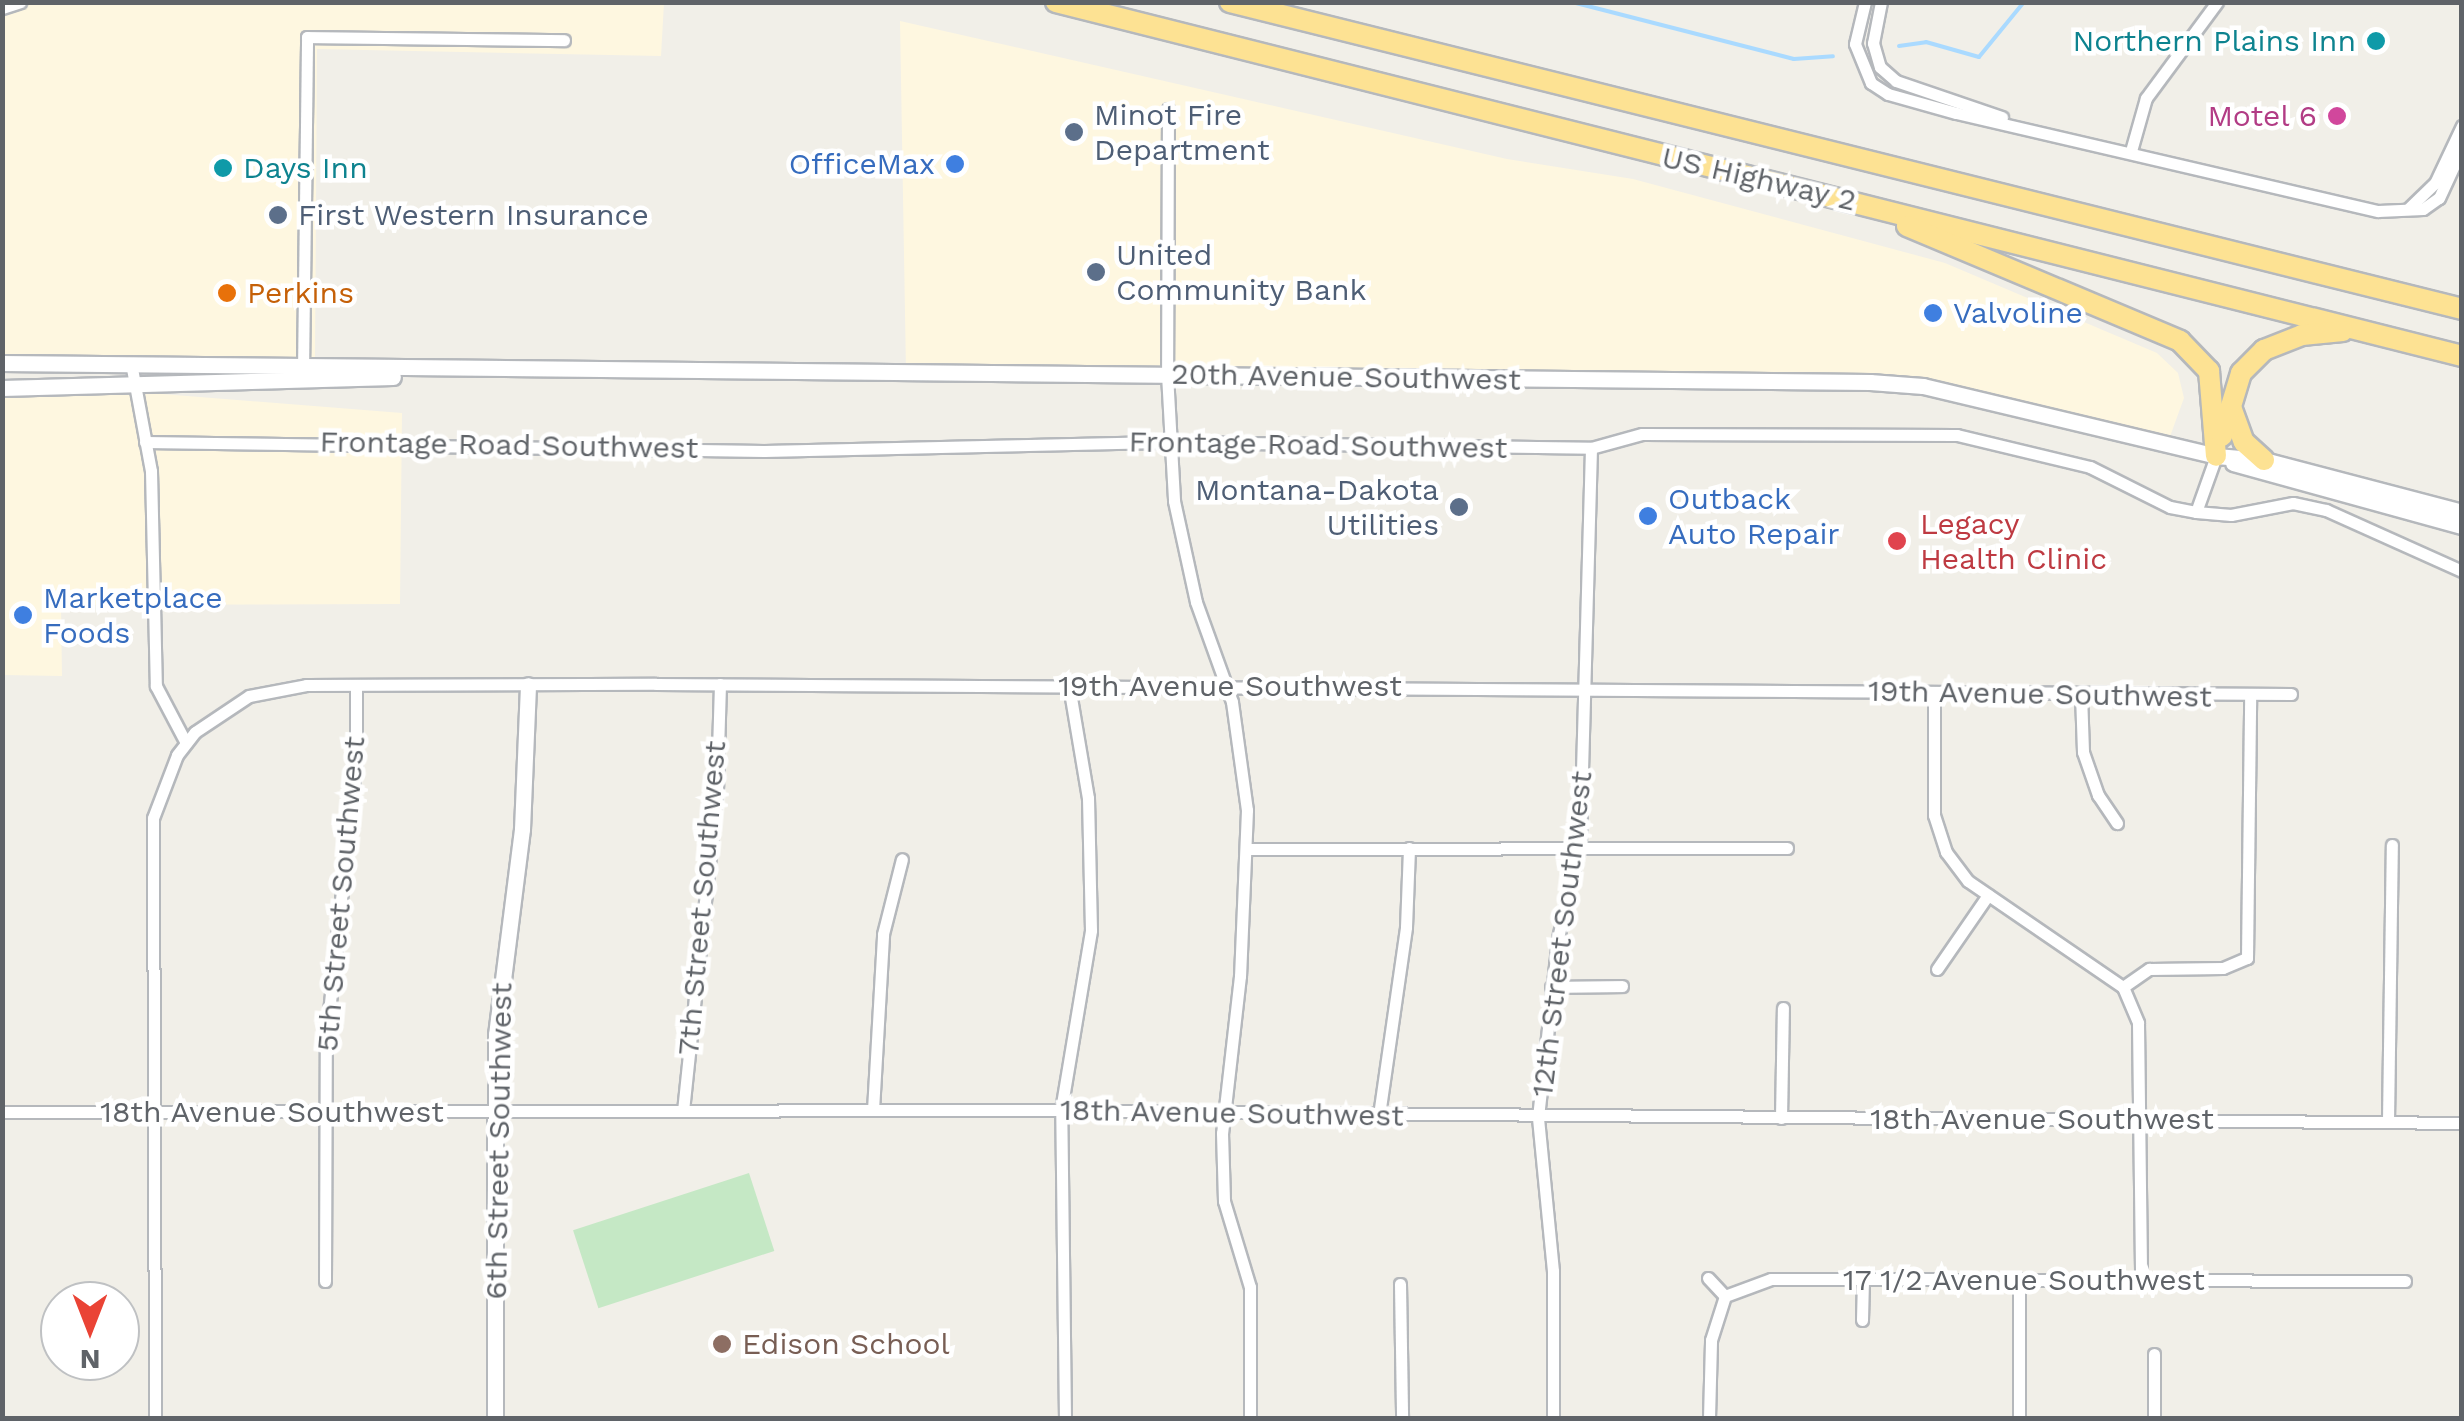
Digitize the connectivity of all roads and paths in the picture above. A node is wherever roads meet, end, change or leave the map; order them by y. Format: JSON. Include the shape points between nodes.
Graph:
{"nodes":[{"id":1,"x":20,"y":2,"type":"edge"},
{"id":2,"x":1056,"y":2,"type":"edge"},
{"id":3,"x":1230,"y":2,"type":"edge"},
{"id":4,"x":1256,"y":2,"type":"edge"},
{"id":5,"x":1865,"y":2,"type":"edge"},
{"id":6,"x":1881,"y":2,"type":"edge"},
{"id":7,"x":2216,"y":2,"type":"edge"},
{"id":8,"x":2,"y":8,"type":"edge"},
{"id":9,"x":1284,"y":16,"type":"junction"},
{"id":10,"x":564,"y":40,"type":"dead end"},
{"id":11,"x":1168,"y":109,"type":"dead end"},
{"id":12,"x":2020,"y":124,"type":"junction"},
{"id":13,"x":2462,"y":126,"type":"edge"},
{"id":14,"x":2462,"y":148,"type":"edge"},
{"id":15,"x":2131,"y":151,"type":"junction"},
{"id":16,"x":1792,"y":185,"type":"junction"},
{"id":17,"x":2404,"y":212,"type":"junction"},
{"id":18,"x":2462,"y":309,"type":"edge"},
{"id":19,"x":2356,"y":330,"type":"junction"},
{"id":20,"x":2462,"y":356,"type":"edge"},
{"id":21,"x":131,"y":362,"type":"junction"},
{"id":22,"x":2,"y":364,"type":"edge"},
{"id":23,"x":303,"y":365,"type":"junction"},
{"id":24,"x":469,"y":372,"type":"junction"},
{"id":25,"x":1167,"y":374,"type":"junction"},
{"id":26,"x":303,"y":384,"type":"junction"},
{"id":27,"x":137,"y":387,"type":"junction"},
{"id":28,"x":2,"y":388,"type":"edge"},
{"id":29,"x":2231,"y":406,"type":"junction"},
{"id":30,"x":145,"y":442,"type":"junction"},
{"id":31,"x":1174,"y":442,"type":"junction"},
{"id":32,"x":1590,"y":448,"type":"junction"},
{"id":33,"x":2216,"y":456,"type":"junction"},
{"id":34,"x":2264,"y":460,"type":"junction"},
{"id":35,"x":2196,"y":512,"type":"junction"},
{"id":36,"x":2462,"y":512,"type":"edge"},
{"id":37,"x":2462,"y":526,"type":"edge"},
{"id":38,"x":2462,"y":570,"type":"edge"},
{"id":39,"x":720,"y":684,"type":"junction"},
{"id":40,"x":528,"y":685,"type":"junction"},
{"id":41,"x":356,"y":686,"type":"junction"},
{"id":42,"x":1069,"y":686,"type":"junction"},
{"id":43,"x":1227,"y":686,"type":"junction"},
{"id":44,"x":1586,"y":687,"type":"junction"},
{"id":45,"x":1934,"y":693,"type":"junction"},
{"id":46,"x":2081,"y":694,"type":"junction"},
{"id":47,"x":2291,"y":694,"type":"dead end"},
{"id":48,"x":2250,"y":696,"type":"junction"},
{"id":49,"x":186,"y":743,"type":"junction"},
{"id":50,"x":2118,"y":823,"type":"dead end"},
{"id":51,"x":2392,"y":845,"type":"dead end"},
{"id":52,"x":1409,"y":848,"type":"junction"},
{"id":53,"x":1578,"y":848,"type":"junction"},
{"id":54,"x":1788,"y":848,"type":"dead end"},
{"id":55,"x":1246,"y":849,"type":"junction"},
{"id":56,"x":902,"y":860,"type":"dead end"},
{"id":57,"x":1988,"y":895,"type":"junction"},
{"id":58,"x":1937,"y":970,"type":"dead end"},
{"id":59,"x":1622,"y":986,"type":"dead end"},
{"id":60,"x":1551,"y":987,"type":"junction"},
{"id":61,"x":2123,"y":987,"type":"junction"},
{"id":62,"x":1783,"y":1008,"type":"dead end"},
{"id":63,"x":873,"y":1110,"type":"junction"},
{"id":64,"x":1061,"y":1110,"type":"junction"},
{"id":65,"x":683,"y":1111,"type":"junction"},
{"id":66,"x":2,"y":1112,"type":"edge"},
{"id":67,"x":153,"y":1112,"type":"junction"},
{"id":68,"x":324,"y":1112,"type":"junction"},
{"id":69,"x":497,"y":1112,"type":"junction"},
{"id":70,"x":1223,"y":1113,"type":"junction"},
{"id":71,"x":1378,"y":1115,"type":"junction"},
{"id":72,"x":1538,"y":1118,"type":"junction"},
{"id":73,"x":1781,"y":1118,"type":"junction"},
{"id":74,"x":2141,"y":1119,"type":"junction"},
{"id":75,"x":2388,"y":1122,"type":"junction"},
{"id":76,"x":2462,"y":1123,"type":"edge"},
{"id":77,"x":1708,"y":1278,"type":"dead end"},
{"id":78,"x":2020,"y":1279,"type":"junction"},
{"id":79,"x":1863,"y":1280,"type":"junction"},
{"id":80,"x":2141,"y":1280,"type":"junction"},
{"id":81,"x":325,"y":1281,"type":"dead end"},
{"id":82,"x":2406,"y":1281,"type":"dead end"},
{"id":83,"x":1400,"y":1284,"type":"dead end"},
{"id":84,"x":1725,"y":1296,"type":"junction"},
{"id":85,"x":1862,"y":1320,"type":"dead end"},
{"id":86,"x":2154,"y":1354,"type":"dead end"},
{"id":87,"x":155,"y":1418,"type":"edge"},
{"id":88,"x":495,"y":1418,"type":"edge"},
{"id":89,"x":1065,"y":1418,"type":"edge"},
{"id":90,"x":1250,"y":1418,"type":"edge"},
{"id":91,"x":1402,"y":1418,"type":"edge"},
{"id":92,"x":1553,"y":1418,"type":"edge"},
{"id":93,"x":1709,"y":1418,"type":"edge"},
{"id":94,"x":2019,"y":1418,"type":"edge"},
{"id":95,"x":2154,"y":1418,"type":"edge"}],
"edges":[{"from":1,"to":8,"type":"street"},
{"from":2,"to":16,"type":"highway","name":"US Highway 2"},
{"from":3,"to":9,"type":"highway","name":"US Highway 2"},
{"from":4,"to":9,"type":"highway"},
{"from":5,"to":12,"type":"street","via":[[1855,44],[1871,83],[1956,113]]},
{"from":6,"to":12,"type":"street","via":[[1873,43],[1880,67],[1896,81]]},
{"from":7,"to":15,"type":"street","via":[[2146,98]]},
{"from":9,"to":18,"type":"highway","name":"US Highway 2"},
{"from":10,"to":23,"type":"street","via":[[307,37]]},
{"from":11,"to":25,"type":"street"},
{"from":12,"to":15,"type":"street"},
{"from":13,"to":17,"type":"street","via":[[2434,183]]},
{"from":14,"to":17,"type":"street","via":[[2439,198],[2424,210]]},
{"from":15,"to":17,"type":"street","via":[[2322,200]]},
{"from":16,"to":19,"type":"highway","name":"US Highway 2"},
{"from":16,"to":33,"type":"highway","via":[[1922,231],[2180,342],[2208,371]]},
{"from":19,"to":20,"type":"highway","name":"US Highway 2"},
{"from":19,"to":29,"type":"highway","via":[[2302,335],[2264,350],[2240,373]]},
{"from":21,"to":22,"type":"street","name":"20th Avenue Southwest"},
{"from":21,"to":23,"type":"street","name":"20th Avenue Southwest"},
{"from":21,"to":27,"type":"street"},
{"from":23,"to":24,"type":"street","name":"20th Avenue Southwest"},
{"from":23,"to":26,"type":"street"},
{"from":24,"to":25,"type":"street","name":"20th Avenue Southwest"},
{"from":24,"to":26,"type":"street","name":"20th Avenue Southwest"},
{"from":25,"to":31,"type":"street"},
{"from":25,"to":33,"type":"street","name":"20th Avenue Southwest","via":[[1923,386]]},
{"from":26,"to":27,"type":"street","name":"20th Avenue Southwest"},
{"from":27,"to":28,"type":"street","name":"20th Avenue Southwest"},
{"from":27,"to":30,"type":"street"},
{"from":29,"to":33,"type":"highway"},
{"from":29,"to":34,"type":"highway","via":[[2244,442]]},
{"from":30,"to":31,"type":"street","name":"Frontage Road Southwest","via":[[764,451]]},
{"from":30,"to":49,"type":"street","via":[[156,686]]},
{"from":31,"to":32,"type":"street","name":"Frontage Road Southwest"},
{"from":31,"to":43,"type":"street","via":[[1182,552]]},
{"from":32,"to":35,"type":"street","name":"Frontage Road Southwest","via":[[1642,434],[1957,435],[2090,467],[2170,507]]},
{"from":32,"to":44,"type":"street","name":"12th Street Southwest"},
{"from":33,"to":34,"type":"street","name":"20th Avenue Southwest"},
{"from":33,"to":35,"type":"street"},
{"from":33,"to":37,"type":"street","name":"20th Avenue Southwest","via":[[2262,475]]},
{"from":34,"to":36,"type":"street","name":"20th Avenue Southwest"},
{"from":35,"to":38,"type":"street","name":"Frontage Road Southwest","via":[[2231,515],[2294,504],[2326,510]]},
{"from":39,"to":40,"type":"street","name":"19th Avenue Southwest"},
{"from":39,"to":42,"type":"street","name":"19th Avenue Southwest"},
{"from":39,"to":65,"type":"street","name":"7th Street Southwest","via":[[717,784]]},
{"from":40,"to":41,"type":"street","name":"19th Avenue Southwest"},
{"from":40,"to":69,"type":"street","name":"6th Street Southwest","via":[[522,829],[496,1035]]},
{"from":41,"to":49,"type":"street","name":"19th Avenue Southwest","via":[[306,685],[249,696]]},
{"from":41,"to":68,"type":"street","name":"5th Street Southwest","via":[[356,759],[332,955]]},
{"from":42,"to":43,"type":"street","name":"19th Avenue Southwest"},
{"from":42,"to":64,"type":"street","via":[[1088,798],[1091,930]]},
{"from":43,"to":44,"type":"street","name":"19th Avenue Southwest"},
{"from":43,"to":55,"type":"street","via":[[1239,744]]},
{"from":44,"to":45,"type":"street","name":"19th Avenue Southwest"},
{"from":44,"to":53,"type":"street","name":"12th Street Southwest"},
{"from":45,"to":46,"type":"street","name":"19th Avenue Southwest"},
{"from":45,"to":57,"type":"street","via":[[1934,815],[1946,852]]},
{"from":46,"to":48,"type":"street","name":"19th Avenue Southwest"},
{"from":46,"to":50,"type":"street","via":[[2083,752],[2098,795]]},
{"from":47,"to":48,"type":"street","name":"19th Avenue Southwest"},
{"from":48,"to":61,"type":"street","via":[[2246,958],[2222,968],[2149,969]]},
{"from":49,"to":67,"type":"street","via":[[153,818]]},
{"from":51,"to":75,"type":"street"},
{"from":52,"to":53,"type":"street"},
{"from":52,"to":55,"type":"street"},
{"from":52,"to":71,"type":"street","via":[[1406,926]]},
{"from":53,"to":54,"type":"street"},
{"from":53,"to":60,"type":"street","name":"12th Street Southwest"},
{"from":55,"to":70,"type":"street","via":[[1240,976]]},
{"from":56,"to":63,"type":"street","via":[[883,934]]},
{"from":57,"to":58,"type":"street"},
{"from":57,"to":61,"type":"street"},
{"from":59,"to":60,"type":"street"},
{"from":60,"to":72,"type":"street","name":"12th Street Southwest"},
{"from":61,"to":74,"type":"street","via":[[2138,1023]]},
{"from":62,"to":73,"type":"street"},
{"from":63,"to":64,"type":"street","name":"18th Avenue Southwest"},
{"from":63,"to":65,"type":"street","name":"18th Avenue Southwest"},
{"from":64,"to":70,"type":"street","name":"18th Avenue Southwest"},
{"from":64,"to":89,"type":"street"},
{"from":65,"to":69,"type":"street","name":"18th Avenue Southwest"},
{"from":66,"to":67,"type":"street","name":"18th Avenue Southwest"},
{"from":67,"to":68,"type":"street","name":"18th Avenue Southwest"},
{"from":67,"to":87,"type":"street"},
{"from":68,"to":69,"type":"street","name":"18th Avenue Southwest"},
{"from":68,"to":81,"type":"street","name":"5th Street Southwest"},
{"from":69,"to":88,"type":"street","name":"6th Street Southwest"},
{"from":70,"to":71,"type":"street","name":"18th Avenue Southwest"},
{"from":70,"to":90,"type":"street","via":[[1224,1201],[1250,1287]]},
{"from":71,"to":72,"type":"street","name":"18th Avenue Southwest"},
{"from":72,"to":73,"type":"street","name":"18th Avenue Southwest"},
{"from":72,"to":92,"type":"street","name":"12th Street Southwest","via":[[1553,1271]]},
{"from":73,"to":74,"type":"street","name":"18th Avenue Southwest"},
{"from":74,"to":75,"type":"street","name":"18th Avenue Southwest"},
{"from":74,"to":80,"type":"street"},
{"from":75,"to":76,"type":"street","name":"18th Avenue Southwest"},
{"from":77,"to":84,"type":"street"},
{"from":78,"to":79,"type":"street","name":"17 1/2 Avenue Southwest"},
{"from":78,"to":80,"type":"street","name":"17 1/2 Avenue Southwest"},
{"from":78,"to":94,"type":"street"},
{"from":79,"to":84,"type":"street","name":"17 1/2 Avenue Southwest","via":[[1770,1279]]},
{"from":79,"to":85,"type":"street"},
{"from":80,"to":82,"type":"street","name":"17 1/2 Avenue Southwest"},
{"from":83,"to":91,"type":"street"},
{"from":84,"to":93,"type":"street","via":[[1709,1374]]},
{"from":86,"to":95,"type":"street"}]}
